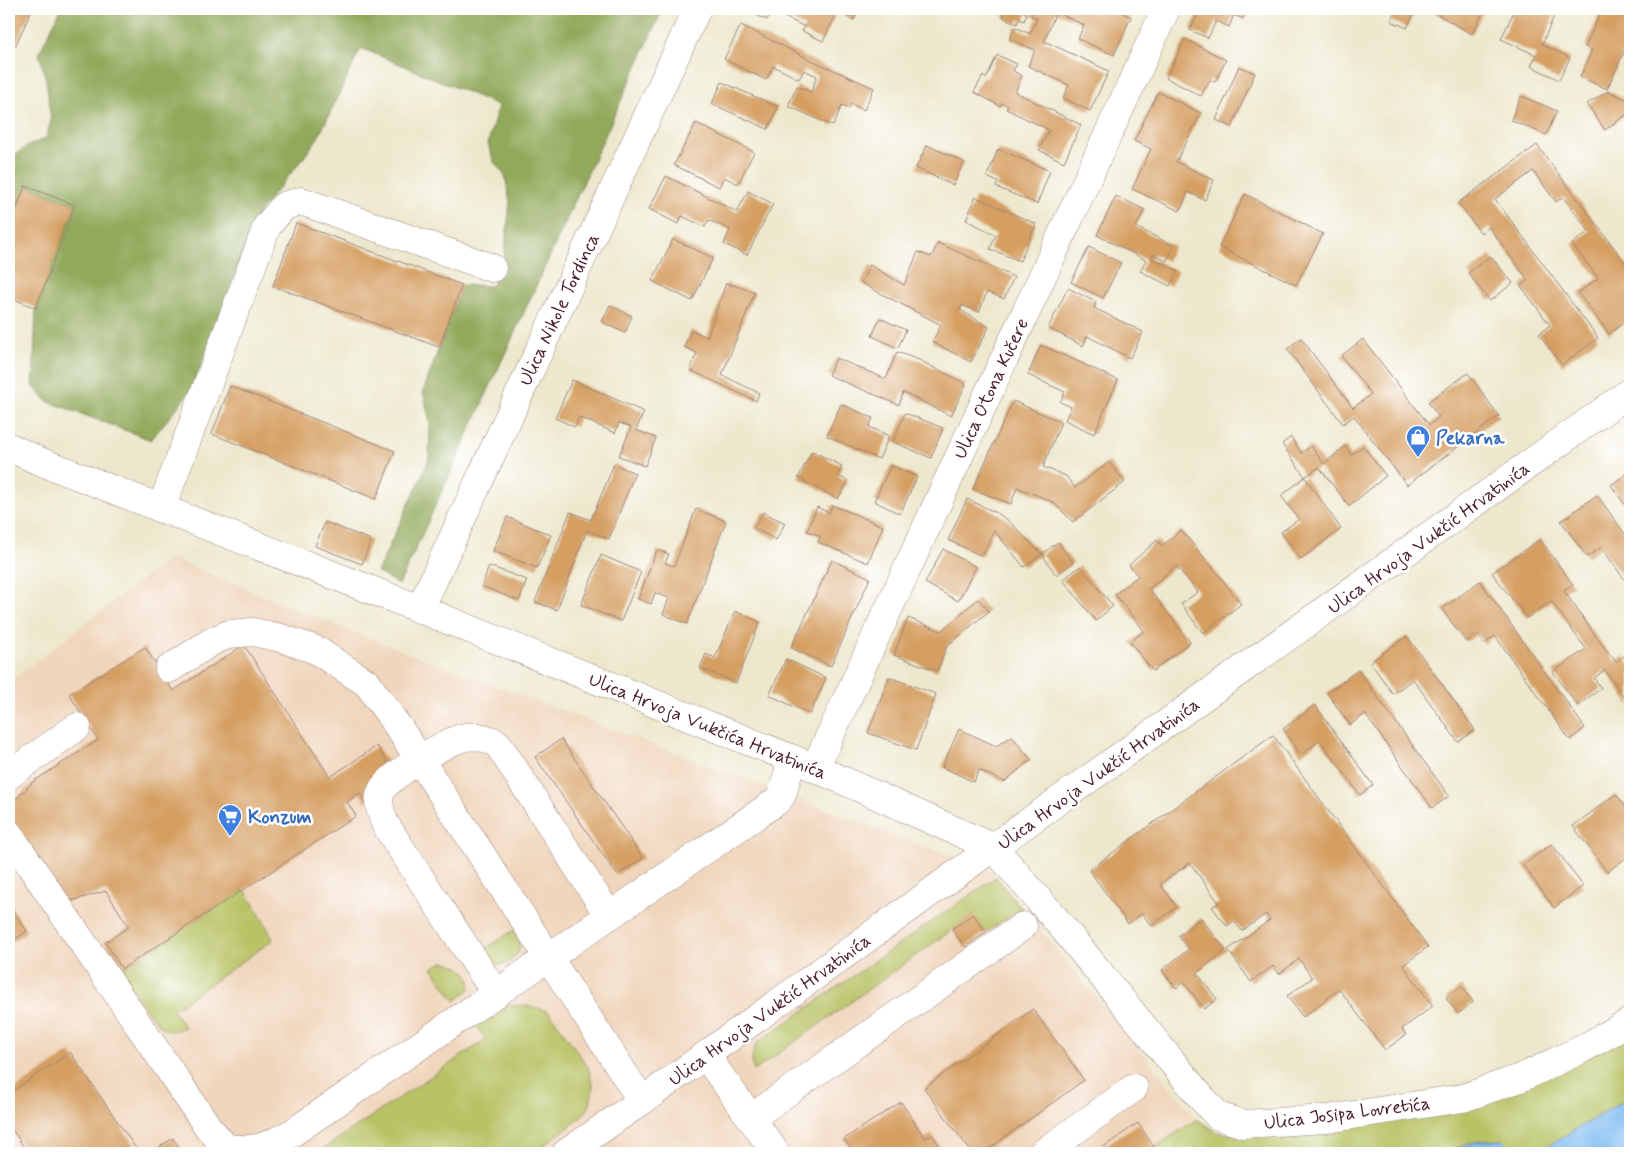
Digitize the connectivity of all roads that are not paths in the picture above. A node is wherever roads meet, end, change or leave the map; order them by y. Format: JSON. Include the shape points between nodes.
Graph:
{"nodes":[{"id":1,"x":696,"y":9,"type":"edge"},
{"id":2,"x":1166,"y":9,"type":"edge"},
{"id":3,"x":492,"y":268,"type":"dead end"},
{"id":4,"x":1630,"y":392,"type":"edge"},
{"id":5,"x":9,"y":447,"type":"edge"},
{"id":6,"x":161,"y":509,"type":"junction"},
{"id":7,"x":420,"y":608,"type":"junction"},
{"id":8,"x":169,"y":669,"type":"dead end"},
{"id":9,"x":77,"y":727,"type":"dead end"},
{"id":10,"x":419,"y":759,"type":"junction"},
{"id":11,"x":804,"y":764,"type":"junction"},
{"id":12,"x":9,"y":774,"type":"edge"},
{"id":13,"x":9,"y":834,"type":"edge"},
{"id":14,"x":994,"y":848,"type":"junction"},
{"id":15,"x":608,"y":916,"type":"junction"},
{"id":16,"x":1023,"y":926,"type":"dead end"},
{"id":17,"x":549,"y":958,"type":"junction"},
{"id":18,"x":496,"y":994,"type":"junction"},
{"id":19,"x":1630,"y":1022,"type":"edge"},
{"id":20,"x":706,"y":1056,"type":"junction"},
{"id":21,"x":1134,"y":1088,"type":"dead end"},
{"id":22,"x":642,"y":1101,"type":"junction"},
{"id":23,"x":751,"y":1118,"type":"junction"},
{"id":24,"x":577,"y":1150,"type":"edge"},
{"id":25,"x":776,"y":1153,"type":"edge"},
{"id":26,"x":1043,"y":1153,"type":"edge"}],
"edges":[{"from":1,"to":7,"type":"street","name":"Ulica Nikole Tordinca"},
{"from":2,"to":11,"type":"street","name":"Ulica Otona Kučere"},
{"from":3,"to":6,"type":"street","via":[[301,201],[284,206],[267,226]]},
{"from":4,"to":14,"type":"street","name":"Ulica Hrvoja Vukčić Hrvatinića"},
{"from":5,"to":6,"type":"street","name":"Ulica Hrvoja Vukčića Hrvatinića"},
{"from":6,"to":7,"type":"street","name":"Ulica Hrvoja Vukčića Hrvatinića"},
{"from":7,"to":11,"type":"street","name":"Ulica Hrvoja Vukčića Hrvatinića"},
{"from":8,"to":10,"type":"street","via":[[229,634],[253,632],[316,650],[367,683]]},
{"from":9,"to":12,"type":"street"},
{"from":10,"to":15,"type":"street","via":[[466,736],[487,738],[498,744]]},
{"from":10,"to":17,"type":"street"},
{"from":10,"to":18,"type":"street","via":[[382,790],[378,802],[385,824]]},
{"from":11,"to":14,"type":"street","name":"Ulica Hrvoja Vukčića Hrvatinića"},
{"from":11,"to":15,"type":"street","name":"Ulica Otona Kučere","via":[[778,801]]},
{"from":13,"to":18,"type":"street","name":"Ulica Otona Kučere","via":[[198,1113],[226,1148],[247,1150],[267,1146],[292,1133]]},
{"from":14,"to":19,"type":"street","name":"Ulica Josipa Lovretića","via":[[1199,1095],[1218,1116],[1243,1124],[1326,1119],[1463,1098],[1523,1076]]},
{"from":14,"to":20,"type":"street","name":"Ulica Hrvoja Vukčić Hrvatinića"},
{"from":15,"to":17,"type":"street","name":"Ulica Otona Kučere"},
{"from":16,"to":23,"type":"street"},
{"from":17,"to":18,"type":"street","name":"Ulica Otona Kučere"},
{"from":17,"to":22,"type":"street"},
{"from":20,"to":22,"type":"street","name":"Ulica Hrvoja Vukčić Hrvatinića"},
{"from":20,"to":23,"type":"street"},
{"from":21,"to":26,"type":"street"},
{"from":22,"to":24,"type":"street","name":"Ulica Hrvoja Vukčić Hrvatinića"},
{"from":23,"to":25,"type":"street"}]}
